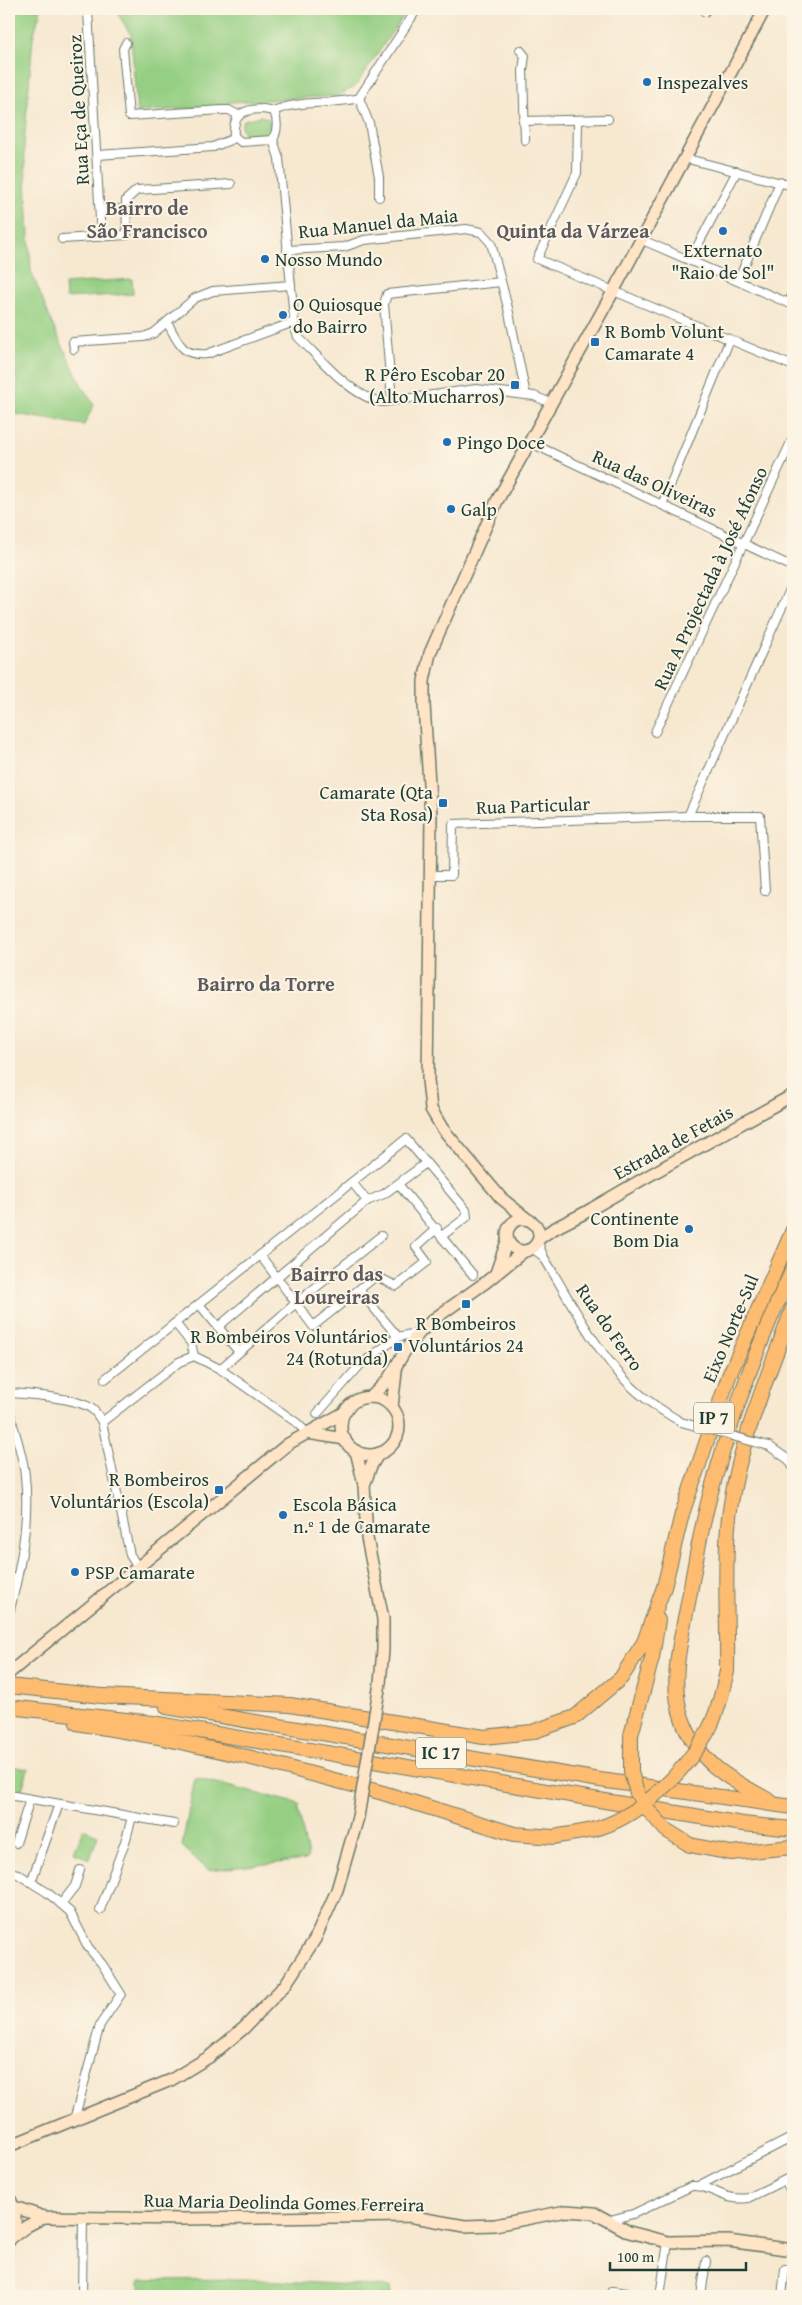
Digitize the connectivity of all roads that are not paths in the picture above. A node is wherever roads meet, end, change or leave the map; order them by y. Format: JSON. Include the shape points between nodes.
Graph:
{"nodes":[{"id":1,"x":417,"y":9,"type":"edge"},
{"id":2,"x":765,"y":9,"type":"edge"},
{"id":3,"x":88,"y":11,"type":"dead end"},
{"id":4,"x":126,"y":43,"type":"dead end"},
{"id":5,"x":520,"y":50,"type":"dead end"},
{"id":6,"x":359,"y":98,"type":"junction"},
{"id":7,"x":274,"y":111,"type":"junction"},
{"id":8,"x":238,"y":115,"type":"junction"},
{"id":9,"x":608,"y":119,"type":"dead end"},
{"id":10,"x":523,"y":121,"type":"junction"},
{"id":11,"x":578,"y":121,"type":"junction"},
{"id":12,"x":235,"y":138,"type":"junction"},
{"id":13,"x":273,"y":140,"type":"junction"},
{"id":14,"x":525,"y":140,"type":"dead end"},
{"id":15,"x":98,"y":155,"type":"junction"},
{"id":16,"x":684,"y":158,"type":"junction"},
{"id":17,"x":737,"y":171,"type":"junction"},
{"id":18,"x":780,"y":182,"type":"junction"},
{"id":19,"x":231,"y":184,"type":"dead end"},
{"id":20,"x":793,"y":186,"type":"edge"},
{"id":21,"x":379,"y":197,"type":"dead end"},
{"id":22,"x":125,"y":209,"type":"junction"},
{"id":23,"x":100,"y":210,"type":"junction"},
{"id":24,"x":101,"y":237,"type":"junction"},
{"id":25,"x":62,"y":239,"type":"dead end"},
{"id":26,"x":640,"y":239,"type":"junction"},
{"id":27,"x":287,"y":250,"type":"junction"},
{"id":28,"x":690,"y":260,"type":"junction"},
{"id":29,"x":738,"y":281,"type":"junction"},
{"id":30,"x":501,"y":282,"type":"junction"},
{"id":31,"x":291,"y":285,"type":"junction"},
{"id":32,"x":614,"y":290,"type":"junction"},
{"id":33,"x":793,"y":292,"type":"edge"},
{"id":34,"x":791,"y":304,"type":"edge"},
{"id":35,"x":166,"y":322,"type":"junction"},
{"id":36,"x":294,"y":322,"type":"junction"},
{"id":37,"x":730,"y":339,"type":"junction"},
{"id":38,"x":74,"y":349,"type":"dead end"},
{"id":39,"x":793,"y":366,"type":"edge"},
{"id":40,"x":526,"y":395,"type":"junction"},
{"id":41,"x":392,"y":401,"type":"junction"},
{"id":42,"x":551,"y":402,"type":"junction"},
{"id":43,"x":793,"y":438,"type":"edge"},
{"id":44,"x":530,"y":442,"type":"junction"},
{"id":45,"x":662,"y":505,"type":"junction"},
{"id":46,"x":745,"y":544,"type":"junction"},
{"id":47,"x":793,"y":567,"type":"edge"},
{"id":48,"x":793,"y":583,"type":"edge"},
{"id":49,"x":655,"y":732,"type":"dead end"},
{"id":50,"x":688,"y":816,"type":"junction"},
{"id":51,"x":430,"y":875,"type":"junction"},
{"id":52,"x":765,"y":892,"type":"dead end"},
{"id":53,"x":793,"y":1095,"type":"edge"},
{"id":54,"x":426,"y":1163,"type":"junction"},
{"id":55,"x":352,"y":1182,"type":"junction"},
{"id":56,"x":398,"y":1184,"type":"junction"},
{"id":57,"x":501,"y":1198,"type":"junction"},
{"id":58,"x":367,"y":1201,"type":"junction"},
{"id":59,"x":530,"y":1220,"type":"junction"},
{"id":60,"x":571,"y":1220,"type":"junction"},
{"id":61,"x":437,"y":1228,"type":"junction"},
{"id":62,"x":793,"y":1230,"type":"edge"},
{"id":63,"x":443,"y":1235,"type":"junction"},
{"id":64,"x":508,"y":1235,"type":"junction"},
{"id":65,"x":381,"y":1236,"type":"dead end"},
{"id":66,"x":533,"y":1245,"type":"junction"},
{"id":67,"x":260,"y":1256,"type":"junction"},
{"id":68,"x":793,"y":1269,"type":"edge"},
{"id":69,"x":496,"y":1273,"type":"junction"},
{"id":70,"x":473,"y":1275,"type":"dead end"},
{"id":71,"x":276,"y":1278,"type":"junction"},
{"id":72,"x":359,"y":1290,"type":"junction"},
{"id":73,"x":296,"y":1303,"type":"junction"},
{"id":74,"x":199,"y":1304,"type":"junction"},
{"id":75,"x":793,"y":1308,"type":"edge"},
{"id":76,"x":175,"y":1323,"type":"junction"},
{"id":77,"x":218,"y":1327,"type":"junction"},
{"id":78,"x":420,"y":1332,"type":"junction"},
{"id":79,"x":398,"y":1337,"type":"junction"},
{"id":80,"x":239,"y":1352,"type":"junction"},
{"id":81,"x":194,"y":1356,"type":"junction"},
{"id":82,"x":397,"y":1369,"type":"junction"},
{"id":83,"x":220,"y":1370,"type":"junction"},
{"id":84,"x":105,"y":1379,"type":"dead end"},
{"id":85,"x":9,"y":1393,"type":"edge"},
{"id":86,"x":371,"y":1397,"type":"junction"},
{"id":87,"x":392,"y":1407,"type":"junction"},
{"id":88,"x":9,"y":1409,"type":"edge"},
{"id":89,"x":345,"y":1412,"type":"junction"},
{"id":90,"x":317,"y":1414,"type":"dead end"},
{"id":91,"x":102,"y":1422,"type":"junction"},
{"id":92,"x":307,"y":1433,"type":"junction"},
{"id":93,"x":345,"y":1439,"type":"junction"},
{"id":94,"x":356,"y":1451,"type":"junction"},
{"id":95,"x":378,"y":1453,"type":"junction"},
{"id":96,"x":793,"y":1467,"type":"edge"},
{"id":97,"x":364,"y":1485,"type":"junction"},
{"id":98,"x":138,"y":1566,"type":"junction"},
{"id":99,"x":664,"y":1587,"type":"junction"},
{"id":100,"x":9,"y":1614,"type":"edge"},
{"id":101,"x":9,"y":1671,"type":"edge"},
{"id":102,"x":9,"y":1686,"type":"edge"},
{"id":103,"x":103,"y":1696,"type":"junction"},
{"id":104,"x":9,"y":1707,"type":"edge"},
{"id":105,"x":39,"y":1709,"type":"junction"},
{"id":106,"x":9,"y":1795,"type":"edge"},
{"id":107,"x":30,"y":1799,"type":"junction"},
{"id":108,"x":59,"y":1804,"type":"junction"},
{"id":109,"x":786,"y":1806,"type":"edge"},
{"id":110,"x":132,"y":1817,"type":"junction"},
{"id":111,"x":174,"y":1824,"type":"dead end"},
{"id":112,"x":793,"y":1829,"type":"edge"},
{"id":113,"x":16,"y":1843,"type":"dead end"},
{"id":114,"x":793,"y":1847,"type":"edge"},
{"id":115,"x":80,"y":1870,"type":"dead end"},
{"id":116,"x":9,"y":1872,"type":"edge"},
{"id":117,"x":31,"y":1882,"type":"junction"},
{"id":118,"x":61,"y":1904,"type":"junction"},
{"id":119,"x":100,"y":1910,"type":"dead end"},
{"id":120,"x":74,"y":2120,"type":"junction"},
{"id":121,"x":793,"y":2137,"type":"edge"},
{"id":122,"x":9,"y":2146,"type":"edge"},
{"id":123,"x":793,"y":2176,"type":"edge"},
{"id":124,"x":785,"y":2180,"type":"junction"},
{"id":125,"x":698,"y":2186,"type":"junction"},
{"id":126,"x":793,"y":2195,"type":"edge"},
{"id":127,"x":11,"y":2202,"type":"edge"},
{"id":128,"x":83,"y":2216,"type":"junction"},
{"id":129,"x":44,"y":2217,"type":"junction"},
{"id":130,"x":610,"y":2220,"type":"junction"},
{"id":131,"x":10,"y":2239,"type":"edge"},
{"id":132,"x":668,"y":2242,"type":"junction"},
{"id":133,"x":793,"y":2250,"type":"edge"},
{"id":134,"x":706,"y":2261,"type":"dead end"},
{"id":135,"x":785,"y":2269,"type":"dead end"},
{"id":136,"x":82,"y":2296,"type":"edge"},
{"id":137,"x":610,"y":2296,"type":"edge"},
{"id":138,"x":650,"y":2296,"type":"edge"},
{"id":139,"x":660,"y":2296,"type":"edge"},
{"id":140,"x":701,"y":2296,"type":"edge"},
{"id":141,"x":782,"y":2296,"type":"edge"}],
"edges":[{"from":1,"to":6,"type":"street"},
{"from":2,"to":16,"type":"street"},
{"from":3,"to":15,"type":"street","name":"Rua Eça de Queiroz"},
{"from":4,"to":8,"type":"street","via":[[123,49],[129,116],[222,110]]},
{"from":5,"to":10,"type":"street","via":[[525,56]]},
{"from":6,"to":7,"type":"street"},
{"from":6,"to":21,"type":"street","via":[[369,123],[379,177]]},
{"from":7,"to":8,"type":"street","via":[[250,109]]},
{"from":7,"to":13,"type":"street","via":[[277,121]]},
{"from":8,"to":12,"type":"street","via":[[233,127]]},
{"from":9,"to":11,"type":"street"},
{"from":10,"to":11,"type":"street"},
{"from":10,"to":14,"type":"street"},
{"from":11,"to":32,"type":"street","via":[[577,172],[537,259]]},
{"from":12,"to":13,"type":"street","via":[[250,143]]},
{"from":12,"to":15,"type":"street","via":[[213,147]]},
{"from":13,"to":27,"type":"street","via":[[279,158]]},
{"from":15,"to":23,"type":"street","name":"Rua Eça de Queiroz"},
{"from":16,"to":17,"type":"street"},
{"from":16,"to":26,"type":"street"},
{"from":17,"to":18,"type":"street"},
{"from":17,"to":28,"type":"street"},
{"from":18,"to":20,"type":"street"},
{"from":18,"to":29,"type":"street"},
{"from":19,"to":22,"type":"street","via":[[137,190],[126,200]]},
{"from":22,"to":23,"type":"street"},
{"from":22,"to":24,"type":"street","via":[[127,235]]},
{"from":23,"to":24,"type":"street","name":"Rua Eça de Queiroz"},
{"from":24,"to":25,"type":"street"},
{"from":26,"to":28,"type":"street"},
{"from":26,"to":32,"type":"street"},
{"from":27,"to":30,"type":"street","name":"Rua Manuel da Maia","via":[[344,246],[364,240],[466,229],[480,232],[491,243]]},
{"from":27,"to":31,"type":"street"},
{"from":28,"to":29,"type":"street"},
{"from":29,"to":34,"type":"street"},
{"from":30,"to":40,"type":"street","name":"Rua Manuel da Maia"},
{"from":30,"to":41,"type":"street","via":[[387,294],[384,304]]},
{"from":31,"to":35,"type":"street","via":[[213,291],[195,298]]},
{"from":31,"to":36,"type":"street"},
{"from":32,"to":37,"type":"street"},
{"from":32,"to":42,"type":"street"},
{"from":33,"to":34,"type":"street"},
{"from":35,"to":36,"type":"street","via":[[182,349],[197,355]]},
{"from":35,"to":38,"type":"street","via":[[144,337],[72,342]]},
{"from":36,"to":41,"type":"street","via":[[298,337],[349,386],[371,400]]},
{"from":37,"to":39,"type":"street"},
{"from":37,"to":45,"type":"street"},
{"from":40,"to":41,"type":"street","via":[[476,389]]},
{"from":40,"to":42,"type":"street"},
{"from":42,"to":44,"type":"street"},
{"from":43,"to":46,"type":"street","name":"Rua A Projectada à José Afonso"},
{"from":44,"to":45,"type":"street","name":"Rua das Oliveiras"},
{"from":44,"to":51,"type":"street","via":[[496,501],[430,653],[424,681],[424,705],[431,811]]},
{"from":45,"to":46,"type":"street","name":"Rua das Oliveiras"},
{"from":46,"to":47,"type":"street","name":"Rua das Oliveiras"},
{"from":46,"to":49,"type":"street","name":"Rua A Projectada à José Afonso"},
{"from":48,"to":50,"type":"street"},
{"from":50,"to":51,"type":"street","name":"Rua Particular","via":[[452,824],[452,875]]},
{"from":50,"to":52,"type":"street","name":"Rua Particular","via":[[760,816]]},
{"from":51,"to":57,"type":"street","via":[[428,1080],[431,1109],[442,1128]]},
{"from":53,"to":60,"type":"street","name":"Estrada de Fetais"},
{"from":54,"to":55,"type":"street","via":[[406,1139]]},
{"from":54,"to":56,"type":"street"},
{"from":54,"to":63,"type":"street","via":[[466,1210],[467,1217]]},
{"from":55,"to":58,"type":"street"},
{"from":55,"to":67,"type":"street"},
{"from":56,"to":58,"type":"street"},
{"from":56,"to":61,"type":"street"},
{"from":57,"to":59,"type":"street"},
{"from":57,"to":64,"type":"street"},
{"from":58,"to":71,"type":"street"},
{"from":59,"to":60,"type":"street","name":"Estrada de Fetais"},
{"from":59,"to":64,"type":"street","via":[[516,1220]]},
{"from":59,"to":66,"type":"street","via":[[540,1231]]},
{"from":60,"to":66,"type":"street","name":"Estrada de Fetais","via":[[550,1229]]},
{"from":61,"to":63,"type":"street"},
{"from":61,"to":72,"type":"street","via":[[416,1247],[427,1262],[396,1286],[376,1276]]},
{"from":62,"to":99,"type":"highway","name":"Eixo Norte-Sul","number":"IP 7","via":[[729,1376],[682,1514]]},
{"from":63,"to":70,"type":"street"},
{"from":64,"to":66,"type":"street","via":[[513,1249]]},
{"from":64,"to":69,"type":"street"},
{"from":65,"to":73,"type":"street"},
{"from":66,"to":69,"type":"street","name":"Estrada de Fetais"},
{"from":66,"to":96,"type":"street","name":"Rua do Ferro","bridge":true,"via":[[625,1381],[650,1403],[681,1422],[769,1446],[789,1460]]},
{"from":67,"to":71,"type":"street"},
{"from":67,"to":74,"type":"street"},
{"from":68,"to":109,"type":"highway","via":[[745,1381],[711,1489],[677,1661],[677,1697],[691,1740],[710,1765]]},
{"from":69,"to":78,"type":"street","name":"Estrada de Fetais"},
{"from":71,"to":73,"type":"street"},
{"from":71,"to":77,"type":"street"},
{"from":72,"to":73,"type":"street","via":[[313,1326]]},
{"from":72,"to":79,"type":"street"},
{"from":73,"to":80,"type":"street"},
{"from":74,"to":76,"type":"street"},
{"from":74,"to":77,"type":"street"},
{"from":75,"to":105,"type":"highway","bridge":true,"via":[[738,1466],[728,1526],[727,1671],[718,1705],[705,1736],[678,1772],[627,1816],[594,1830],[554,1837],[514,1834],[383,1793],[266,1762],[158,1737],[78,1723]]},
{"from":76,"to":81,"type":"street","via":[[191,1343]]},
{"from":76,"to":84,"type":"street"},
{"from":77,"to":80,"type":"street"},
{"from":78,"to":79,"type":"street"},
{"from":78,"to":82,"type":"street","name":"Estrada de Fetais","via":[[405,1351]]},
{"from":79,"to":90,"type":"street","via":[[361,1364]]},
{"from":80,"to":83,"type":"street"},
{"from":81,"to":83,"type":"street"},
{"from":81,"to":91,"type":"street","via":[[179,1362]]},
{"from":82,"to":86,"type":"street"},
{"from":82,"to":87,"type":"street"},
{"from":83,"to":92,"type":"street"},
{"from":85,"to":91,"type":"street","via":[[82,1405],[91,1408]]},
{"from":86,"to":87,"type":"street","via":[[379,1398]]},
{"from":86,"to":89,"type":"street","via":[[356,1401]]},
{"from":87,"to":95,"type":"street","via":[[397,1416],[398,1434],[387,1449]]},
{"from":88,"to":100,"type":"street","via":[[26,1491],[22,1552]]},
{"from":89,"to":92,"type":"street"},
{"from":89,"to":93,"type":"street","via":[[342,1421]]},
{"from":91,"to":98,"type":"street","via":[[130,1554]]},
{"from":92,"to":93,"type":"street"},
{"from":92,"to":98,"type":"street","via":[[288,1444]]},
{"from":93,"to":94,"type":"street"},
{"from":94,"to":95,"type":"street"},
{"from":94,"to":97,"type":"street"},
{"from":95,"to":97,"type":"street"},
{"from":97,"to":120,"type":"street","bridge":true,"via":[[366,1530],[383,1619],[383,1650],[358,1817],[328,1913],[300,1965],[267,2006],[209,2057],[171,2080]]},
{"from":98,"to":101,"type":"street"},
{"from":99,"to":103,"type":"highway","via":[[644,1642],[621,1678],[575,1717],[532,1732],[484,1737],[290,1705]]},
{"from":99,"to":114,"type":"highway","bridge":true,"via":[[652,1658],[631,1734],[631,1772],[637,1793],[666,1830],[690,1845],[731,1853]]},
{"from":102,"to":103,"type":"highway","number":"IC 17"},
{"from":103,"to":109,"type":"highway","number":"IC 17","via":[[600,1780]]},
{"from":104,"to":105,"type":"highway","number":"IC 17"},
{"from":105,"to":112,"type":"highway","number":"IC 17","via":[[248,1738],[599,1800]]},
{"from":106,"to":107,"type":"street"},
{"from":107,"to":108,"type":"street"},
{"from":107,"to":113,"type":"street"},
{"from":108,"to":110,"type":"street"},
{"from":108,"to":117,"type":"street"},
{"from":110,"to":111,"type":"street"},
{"from":110,"to":119,"type":"street"},
{"from":115,"to":118,"type":"street","via":[[75,1886]]},
{"from":116,"to":117,"type":"street"},
{"from":117,"to":118,"type":"street"},
{"from":118,"to":120,"type":"street","via":[[70,1912],[88,1947],[121,1994],[100,2025]]},
{"from":120,"to":122,"type":"street"},
{"from":121,"to":125,"type":"street"},
{"from":123,"to":124,"type":"street"},
{"from":124,"to":125,"type":"street","via":[[740,2199],[726,2198]]},
{"from":124,"to":126,"type":"street"},
{"from":125,"to":130,"type":"street","via":[[686,2188],[633,2214]]},
{"from":127,"to":129,"type":"street","name":"Rua Maria Deolinda Gomes Ferreira"},
{"from":127,"to":131,"type":"street","via":[[15,2223]]},
{"from":128,"to":129,"type":"street","name":"Rua Maria Deolinda Gomes Ferreira"},
{"from":128,"to":130,"type":"street","name":"Rua Maria Deolinda Gomes Ferreira","via":[[183,2219],[408,2216],[465,2226],[496,2225],[566,2211],[594,2213]]},
{"from":128,"to":136,"type":"street"},
{"from":129,"to":131,"type":"street","name":"Rua Maria Deolinda Gomes Ferreira"},
{"from":130,"to":132,"type":"street","name":"Rua Maria Deolinda Gomes Ferreira","via":[[629,2232]]},
{"from":132,"to":133,"type":"street","name":"Rua Maria Deolinda Gomes Ferreira","via":[[728,2241]]},
{"from":132,"to":139,"type":"street"},
{"from":134,"to":140,"type":"street"},
{"from":135,"to":141,"type":"street"},
{"from":137,"to":138,"type":"street","via":[[612,2291]]}]}
